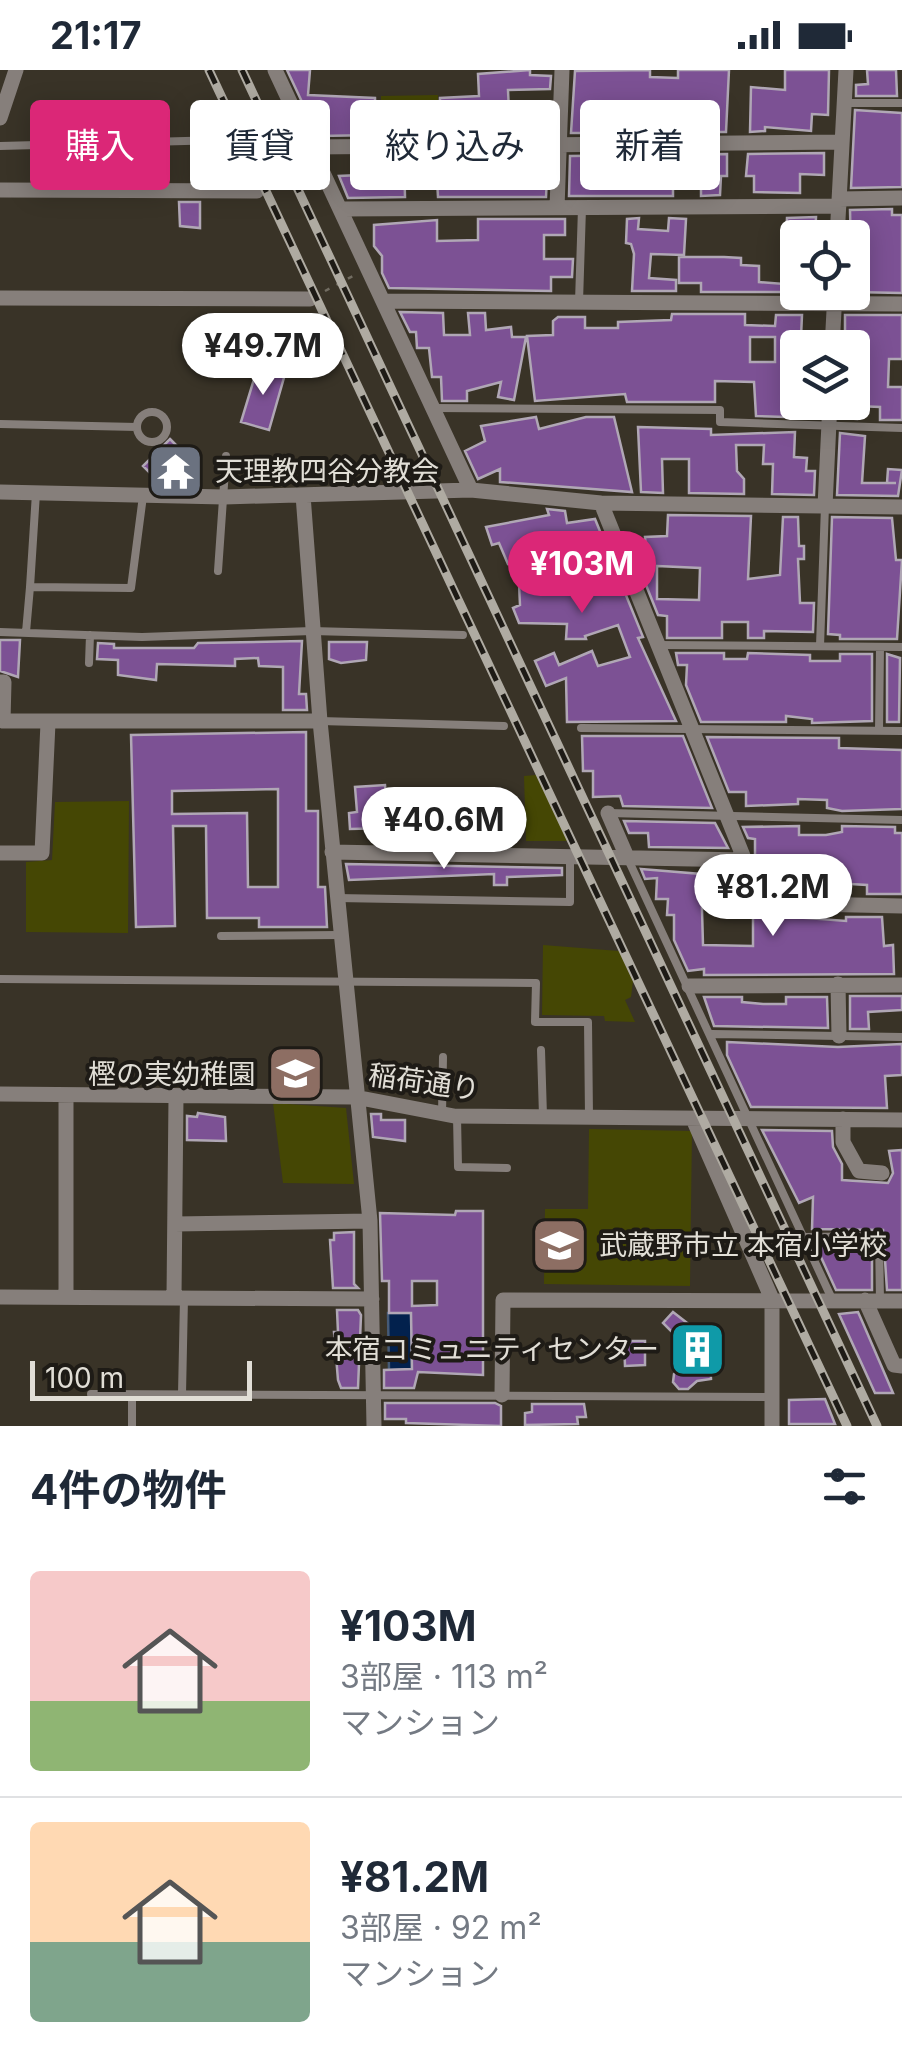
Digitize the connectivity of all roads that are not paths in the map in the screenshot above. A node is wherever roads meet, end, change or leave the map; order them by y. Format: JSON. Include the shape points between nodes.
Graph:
{"nodes":[{"id":1,"x":16,"y":70,"type":"edge"},
{"id":2,"x":275,"y":70,"type":"edge"},
{"id":3,"x":562,"y":70,"type":"edge"},
{"id":4,"x":846,"y":70,"type":"edge"},
{"id":5,"x":289,"y":100,"type":"edge"},
{"id":6,"x":902,"y":102,"type":"edge"},
{"id":7,"x":844,"y":103,"type":"junction"},
{"id":8,"x":0,"y":115,"type":"edge"},
{"id":9,"x":190,"y":141,"type":"edge"},
{"id":10,"x":842,"y":142,"type":"junction"},
{"id":11,"x":560,"y":145,"type":"joint"},
{"id":12,"x":0,"y":146,"type":"edge"},
{"id":13,"x":330,"y":186,"type":"edge"},
{"id":14,"x":0,"y":190,"type":"edge"},
{"id":15,"x":559,"y":190,"type":"edge"},
{"id":16,"x":257,"y":191,"type":"dead end"},
{"id":17,"x":902,"y":198,"type":"edge"},
{"id":18,"x":839,"y":203,"type":"junction"},
{"id":19,"x":558,"y":208,"type":"junction"},
{"id":20,"x":582,"y":208,"type":"junction"},
{"id":21,"x":341,"y":210,"type":"junction"},
{"id":22,"x":838,"y":220,"type":"edge"},
{"id":23,"x":0,"y":298,"type":"edge"},
{"id":24,"x":310,"y":299,"type":"road end"},
{"id":25,"x":780,"y":299,"type":"edge"},
{"id":26,"x":870,"y":301,"type":"edge"},
{"id":27,"x":383,"y":302,"type":"junction"},
{"id":28,"x":579,"y":302,"type":"junction"},
{"id":29,"x":902,"y":304,"type":"edge"},
{"id":30,"x":433,"y":408,"type":"junction"},
{"id":31,"x":829,"y":420,"type":"edge"},
{"id":32,"x":0,"y":424,"type":"edge"},
{"id":33,"x":137,"y":427,"type":"dead end"},
{"id":34,"x":828,"y":428,"type":"junction"},
{"id":35,"x":902,"y":428,"type":"edge"},
{"id":36,"x":226,"y":456,"type":"dead end"},
{"id":37,"x":471,"y":490,"type":"junction"},
{"id":38,"x":0,"y":492,"type":"edge"},
{"id":39,"x":36,"y":493,"type":"junction"},
{"id":40,"x":303,"y":495,"type":"junction"},
{"id":41,"x":143,"y":496,"type":"junction"},
{"id":42,"x":224,"y":497,"type":"junction"},
{"id":43,"x":601,"y":502,"type":"junction"},
{"id":44,"x":825,"y":506,"type":"junction"},
{"id":45,"x":902,"y":508,"type":"edge"},
{"id":46,"x":218,"y":571,"type":"dead end"},
{"id":47,"x":30,"y":588,"type":"junction"},
{"id":48,"x":312,"y":631,"type":"junction"},
{"id":49,"x":0,"y":632,"type":"edge"},
{"id":50,"x":26,"y":632,"type":"junction"},
{"id":51,"x":90,"y":634,"type":"junction"},
{"id":52,"x":463,"y":635,"type":"dead end"},
{"id":53,"x":659,"y":644,"type":"junction"},
{"id":54,"x":820,"y":646,"type":"junction"},
{"id":55,"x":880,"y":647,"type":"junction"},
{"id":56,"x":902,"y":647,"type":"edge"},
{"id":57,"x":90,"y":662,"type":"dead end"},
{"id":58,"x":0,"y":682,"type":"edge"},
{"id":59,"x":320,"y":721,"type":"junction"},
{"id":60,"x":48,"y":722,"type":"junction"},
{"id":61,"x":504,"y":726,"type":"dead end"},
{"id":62,"x":582,"y":728,"type":"dead end"},
{"id":63,"x":692,"y":730,"type":"junction"},
{"id":64,"x":879,"y":731,"type":"junction"},
{"id":65,"x":902,"y":731,"type":"edge"},
{"id":66,"x":608,"y":813,"type":"joint"},
{"id":67,"x":727,"y":815,"type":"junction"},
{"id":68,"x":902,"y":820,"type":"edge"},
{"id":69,"x":332,"y":852,"type":"junction"},
{"id":70,"x":0,"y":853,"type":"edge"},
{"id":71,"x":570,"y":855,"type":"junction"},
{"id":72,"x":627,"y":858,"type":"junction"},
{"id":73,"x":746,"y":860,"type":"junction"},
{"id":74,"x":336,"y":898,"type":"junction"},
{"id":75,"x":902,"y":906,"type":"edge"},
{"id":76,"x":340,"y":935,"type":"junction"},
{"id":77,"x":221,"y":936,"type":"dead end"},
{"id":78,"x":0,"y":979,"type":"edge"},
{"id":79,"x":344,"y":983,"type":"junction"},
{"id":80,"x":838,"y":984,"type":"junction"},
{"id":81,"x":902,"y":985,"type":"edge"},
{"id":82,"x":689,"y":986,"type":"junction"},
{"id":83,"x":712,"y":1034,"type":"junction"},
{"id":84,"x":839,"y":1036,"type":"junction"},
{"id":85,"x":902,"y":1036,"type":"edge"},
{"id":86,"x":540,"y":1050,"type":"dead end"},
{"id":87,"x":443,"y":1057,"type":"dead end"},
{"id":88,"x":0,"y":1094,"type":"edge"},
{"id":89,"x":66,"y":1095,"type":"junction"},
{"id":90,"x":176,"y":1097,"type":"junction"},
{"id":91,"x":354,"y":1097,"type":"junction"},
{"id":92,"x":450,"y":1115,"type":"junction"},
{"id":93,"x":543,"y":1116,"type":"junction"},
{"id":94,"x":589,"y":1117,"type":"junction"},
{"id":95,"x":843,"y":1119,"type":"junction"},
{"id":96,"x":693,"y":1120,"type":"junction"},
{"id":97,"x":749,"y":1120,"type":"junction"},
{"id":98,"x":902,"y":1120,"type":"edge"},
{"id":99,"x":507,"y":1168,"type":"dead end"},
{"id":100,"x":882,"y":1173,"type":"dead end"},
{"id":101,"x":370,"y":1221,"type":"junction"},
{"id":102,"x":175,"y":1224,"type":"junction"},
{"id":103,"x":805,"y":1237,"type":"junction"},
{"id":104,"x":66,"y":1296,"type":"junction"},
{"id":105,"x":0,"y":1297,"type":"edge"},
{"id":106,"x":179,"y":1298,"type":"junction"},
{"id":107,"x":772,"y":1299,"type":"junction"},
{"id":108,"x":372,"y":1300,"type":"junction"},
{"id":109,"x":832,"y":1300,"type":"junction"},
{"id":110,"x":873,"y":1300,"type":"junction"},
{"id":111,"x":902,"y":1301,"type":"edge"},
{"id":112,"x":902,"y":1366,"type":"edge"},
{"id":113,"x":91,"y":1394,"type":"dead end"},
{"id":114,"x":182,"y":1394,"type":"junction"},
{"id":115,"x":132,"y":1395,"type":"junction"},
{"id":116,"x":374,"y":1395,"type":"junction"},
{"id":117,"x":502,"y":1395,"type":"junction"},
{"id":118,"x":772,"y":1397,"type":"junction"},
{"id":119,"x":132,"y":1426,"type":"edge"},
{"id":120,"x":374,"y":1426,"type":"edge"},
{"id":121,"x":772,"y":1426,"type":"edge"}],
"edges":[{"from":1,"to":8,"type":"street"},
{"from":2,"to":5,"type":"street"},
{"from":3,"to":11,"type":"street"},
{"from":4,"to":7,"type":"street"},
{"from":6,"to":7,"type":"lane"},
{"from":7,"to":10,"type":"street"},
{"from":9,"to":12,"type":"lane"},
{"from":10,"to":11,"type":"street"},
{"from":10,"to":18,"type":"street"},
{"from":13,"to":21,"type":"street"},
{"from":14,"to":16,"type":"street"},
{"from":15,"to":19,"type":"street"},
{"from":17,"to":18,"type":"street"},
{"from":18,"to":20,"type":"street"},
{"from":18,"to":22,"type":"street"},
{"from":19,"to":20,"type":"street"},
{"from":19,"to":21,"type":"street"},
{"from":20,"to":28,"type":"lane"},
{"from":21,"to":27,"type":"street"},
{"from":23,"to":24,"type":"street"},
{"from":25,"to":28,"type":"street"},
{"from":26,"to":29,"type":"street"},
{"from":27,"to":28,"type":"street"},
{"from":27,"to":30,"type":"street"},
{"from":30,"to":34,"type":"lane","via":[[720,410],[720,422]]},
{"from":30,"to":37,"type":"street"},
{"from":31,"to":34,"type":"street"},
{"from":32,"to":33,"type":"lane"},
{"from":34,"to":35,"type":"lane"},
{"from":34,"to":44,"type":"street"},
{"from":36,"to":42,"type":"lane"},
{"from":37,"to":40,"type":"street"},
{"from":37,"to":43,"type":"street"},
{"from":38,"to":39,"type":"street"},
{"from":39,"to":41,"type":"street"},
{"from":39,"to":47,"type":"lane"},
{"from":40,"to":42,"type":"street"},
{"from":40,"to":48,"type":"street"},
{"from":41,"to":42,"type":"street"},
{"from":41,"to":47,"type":"lane","via":[[131,588]]},
{"from":42,"to":46,"type":"lane"},
{"from":43,"to":44,"type":"street"},
{"from":43,"to":53,"type":"street"},
{"from":44,"to":45,"type":"street"},
{"from":44,"to":54,"type":"lane"},
{"from":47,"to":50,"type":"lane"},
{"from":48,"to":51,"type":"lane"},
{"from":48,"to":52,"type":"lane"},
{"from":48,"to":59,"type":"street"},
{"from":49,"to":50,"type":"lane"},
{"from":50,"to":51,"type":"lane"},
{"from":51,"to":57,"type":"lane"},
{"from":53,"to":54,"type":"lane"},
{"from":53,"to":63,"type":"street"},
{"from":54,"to":55,"type":"lane"},
{"from":55,"to":56,"type":"lane"},
{"from":55,"to":64,"type":"lane"},
{"from":58,"to":60,"type":"street","via":[[3,721]]},
{"from":59,"to":60,"type":"street"},
{"from":59,"to":61,"type":"lane"},
{"from":59,"to":69,"type":"street"},
{"from":60,"to":70,"type":"street","via":[[42,854]]},
{"from":62,"to":63,"type":"lane"},
{"from":63,"to":64,"type":"lane"},
{"from":63,"to":67,"type":"street"},
{"from":64,"to":65,"type":"lane"},
{"from":66,"to":67,"type":"lane"},
{"from":66,"to":72,"type":"street"},
{"from":67,"to":68,"type":"lane"},
{"from":67,"to":73,"type":"street"},
{"from":69,"to":71,"type":"street"},
{"from":69,"to":74,"type":"street"},
{"from":71,"to":72,"type":"street"},
{"from":71,"to":74,"type":"lane","via":[[570,902]]},
{"from":72,"to":73,"type":"street"},
{"from":72,"to":82,"type":"lane"},
{"from":73,"to":75,"type":"street","via":[[762,903]]},
{"from":74,"to":76,"type":"street"},
{"from":76,"to":77,"type":"lane"},
{"from":76,"to":79,"type":"street"},
{"from":78,"to":79,"type":"lane"},
{"from":79,"to":91,"type":"street"},
{"from":79,"to":94,"type":"lane","via":[[536,983],[536,1022],[588,1022]]},
{"from":80,"to":81,"type":"street"},
{"from":80,"to":82,"type":"street"},
{"from":80,"to":84,"type":"street"},
{"from":82,"to":83,"type":"lane"},
{"from":83,"to":84,"type":"lane"},
{"from":83,"to":97,"type":"lane"},
{"from":84,"to":85,"type":"lane"},
{"from":86,"to":93,"type":"lane"},
{"from":87,"to":92,"type":"lane"},
{"from":88,"to":89,"type":"street","name":"稲荷通り"},
{"from":89,"to":90,"type":"street","name":"稲荷通り"},
{"from":89,"to":104,"type":"street"},
{"from":90,"to":91,"type":"street","name":"稲荷通り"},
{"from":90,"to":102,"type":"street"},
{"from":91,"to":92,"type":"street","name":"稲荷通り"},
{"from":91,"to":101,"type":"street"},
{"from":92,"to":93,"type":"street","name":"稲荷通り"},
{"from":92,"to":99,"type":"lane","via":[[458,1168]]},
{"from":93,"to":94,"type":"street","name":"稲荷通り"},
{"from":94,"to":96,"type":"street","name":"稲荷通り"},
{"from":95,"to":97,"type":"street","name":"稲荷通り"},
{"from":95,"to":98,"type":"street","name":"稲荷通り"},
{"from":95,"to":100,"type":"street","via":[[843,1142],[859,1171]]},
{"from":96,"to":97,"type":"street","name":"稲荷通り"},
{"from":96,"to":107,"type":"street"},
{"from":97,"to":103,"type":"lane"},
{"from":101,"to":102,"type":"street"},
{"from":101,"to":108,"type":"street"},
{"from":102,"to":106,"type":"street"},
{"from":103,"to":109,"type":"lane"},
{"from":103,"to":110,"type":"lane","via":[[880,1236]]},
{"from":104,"to":105,"type":"street"},
{"from":104,"to":106,"type":"street"},
{"from":106,"to":108,"type":"street"},
{"from":106,"to":114,"type":"lane"},
{"from":107,"to":109,"type":"street"},
{"from":107,"to":117,"type":"street","via":[[503,1300]]},
{"from":107,"to":118,"type":"street"},
{"from":108,"to":116,"type":"street"},
{"from":109,"to":110,"type":"street"},
{"from":110,"to":111,"type":"street"},
{"from":110,"to":112,"type":"street","via":[[894,1366]]},
{"from":113,"to":115,"type":"lane"},
{"from":114,"to":115,"type":"lane"},
{"from":114,"to":116,"type":"lane"},
{"from":115,"to":119,"type":"lane"},
{"from":116,"to":117,"type":"lane"},
{"from":116,"to":120,"type":"street"},
{"from":117,"to":118,"type":"lane"},
{"from":118,"to":121,"type":"street"}]}
